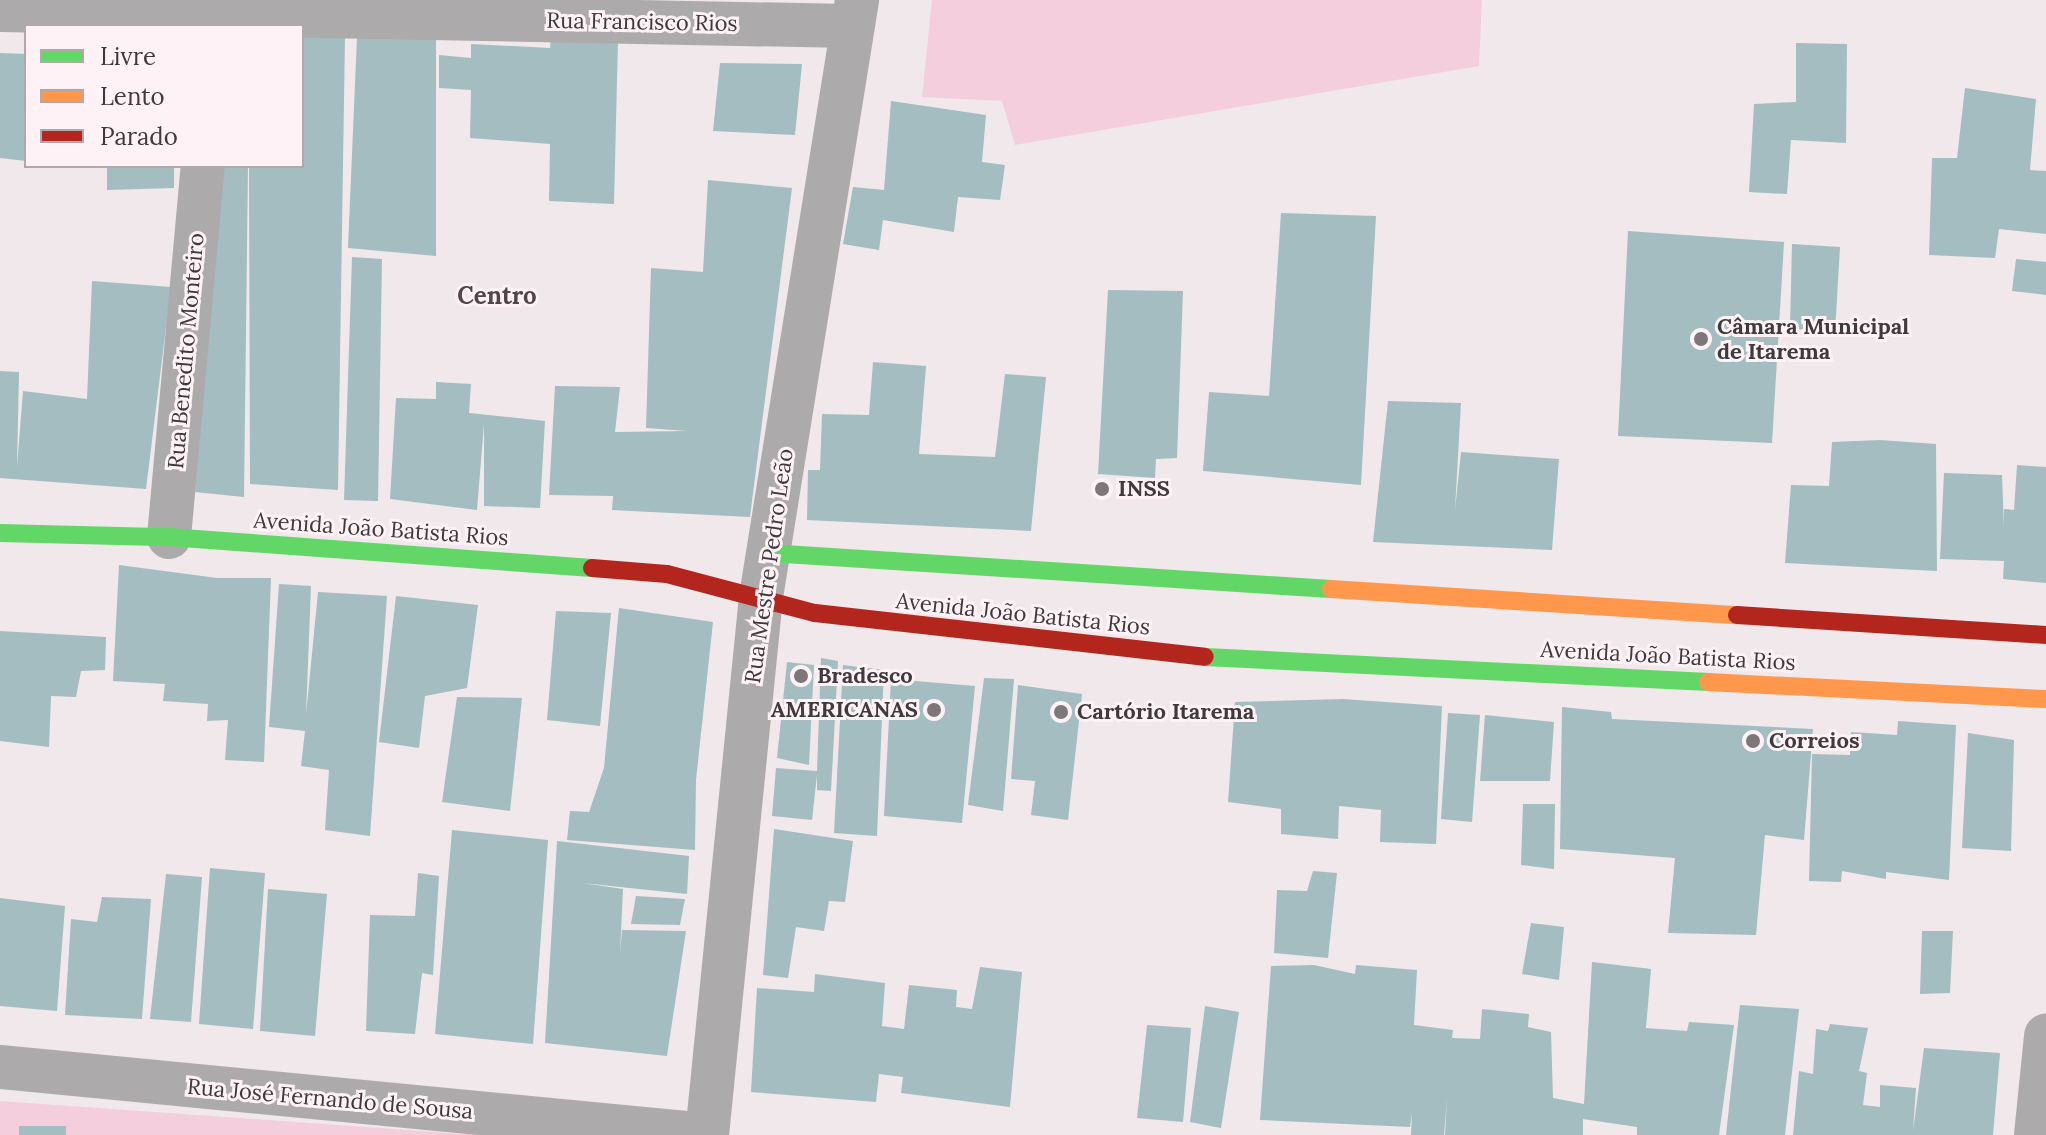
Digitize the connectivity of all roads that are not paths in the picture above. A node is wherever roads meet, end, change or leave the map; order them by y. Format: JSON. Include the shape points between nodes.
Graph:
{"nodes":[{"id":1,"x":0,"y":10,"type":"edge"},
{"id":2,"x":217,"y":13,"type":"edge"},
{"id":3,"x":854,"y":13,"type":"edge"},
{"id":4,"x":203,"y":168,"type":"edge"},
{"id":5,"x":0,"y":533,"type":"edge"},
{"id":6,"x":169,"y":537,"type":"junction"},
{"id":7,"x":769,"y":553,"type":"junction"},
{"id":8,"x":761,"y":597,"type":"junction"},
{"id":9,"x":2046,"y":635,"type":"edge"},
{"id":10,"x":2046,"y":699,"type":"edge"},
{"id":11,"x":2046,"y":1036,"type":"edge"},
{"id":12,"x":0,"y":1067,"type":"edge"},
{"id":13,"x":707,"y":1135,"type":"edge"},
{"id":14,"x":2036,"y":1135,"type":"edge"}],
"edges":[{"from":1,"to":2,"type":"street","name":"Rua Francisco Rios"},
{"from":2,"to":3,"type":"street","name":"Rua Francisco Rios"},
{"from":3,"to":7,"type":"street","name":"Rua Mestre Pedro Leão"},
{"from":4,"to":6,"type":"street","name":"Rua Benedito Monteiro"},
{"from":5,"to":6,"type":"street","name":"Avenida João Batista Rios"},
{"from":6,"to":8,"type":"street","name":"Avenida João Batista Rios","via":[[667,574]]},
{"from":7,"to":8,"type":"street","name":"Rua Mestre Pedro Leão"},
{"from":7,"to":9,"type":"street","name":"Avenida João Batista Rios"},
{"from":8,"to":10,"type":"street","name":"Avenida João Batista Rios","via":[[829,615],[1188,656]]},
{"from":8,"to":13,"type":"street","name":"Rua Mestre Pedro Leão"},
{"from":11,"to":14,"type":"street"},
{"from":12,"to":13,"type":"street","name":"Rua José Fernando de Sousa"}]}
